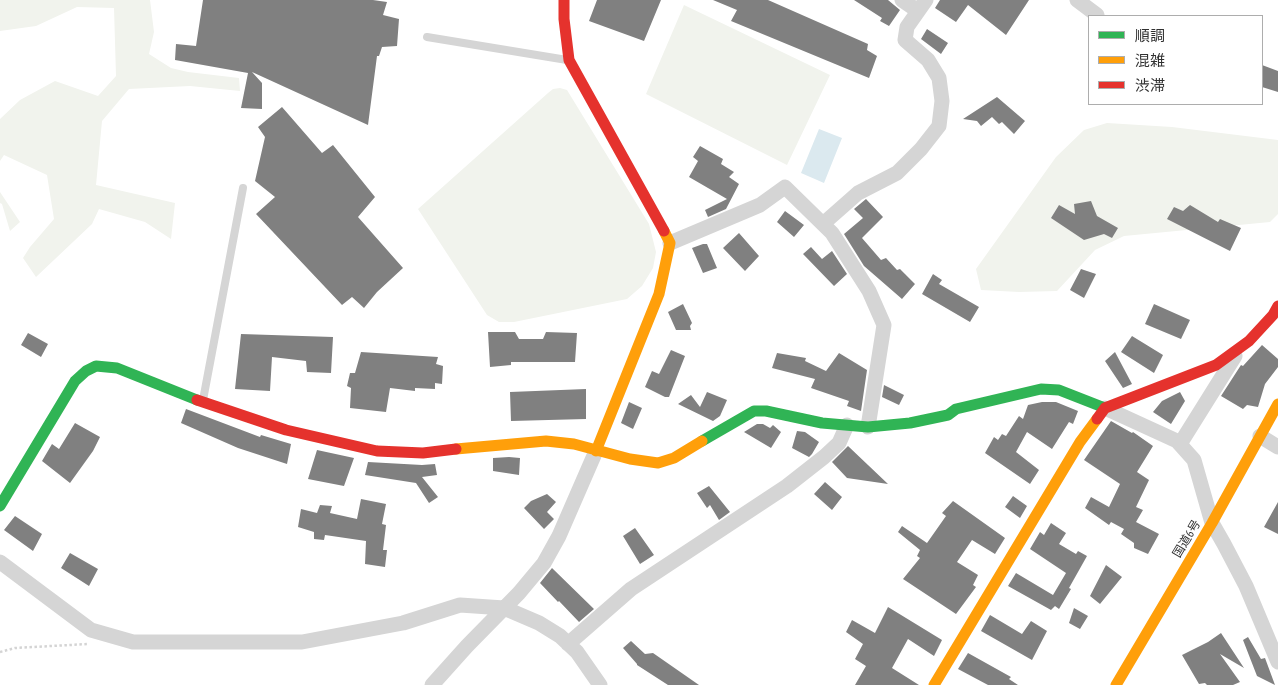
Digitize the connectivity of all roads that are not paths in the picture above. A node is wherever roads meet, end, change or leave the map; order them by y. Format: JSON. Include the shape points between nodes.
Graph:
{"nodes":[{"id":1,"x":564,"y":0,"type":"edge"},
{"id":2,"x":902,"y":0,"type":"edge"},
{"id":3,"x":1076,"y":0,"type":"edge"},
{"id":4,"x":922,"y":6,"type":"edge"},
{"id":5,"x":1097,"y":15,"type":"dead end"},
{"id":6,"x":427,"y":37,"type":"dead end"},
{"id":7,"x":569,"y":60,"type":"junction"},
{"id":8,"x":243,"y":188,"type":"dead end"},
{"id":9,"x":824,"y":223,"type":"junction"},
{"id":10,"x":670,"y":243,"type":"junction"},
{"id":11,"x":1278,"y":306,"type":"edge"},
{"id":12,"x":1240,"y":348,"type":"junction"},
{"id":13,"x":203,"y":402,"type":"junction"},
{"id":14,"x":1278,"y":404,"type":"edge"},
{"id":15,"x":1105,"y":408,"type":"junction"},
{"id":16,"x":847,"y":425,"type":"junction"},
{"id":17,"x":868,"y":427,"type":"junction"},
{"id":18,"x":1260,"y":436,"type":"junction"},
{"id":19,"x":1180,"y":444,"type":"junction"},
{"id":20,"x":1278,"y":447,"type":"edge"},
{"id":21,"x":596,"y":451,"type":"junction"},
{"id":22,"x":0,"y":506,"type":"edge"},
{"id":23,"x":1212,"y":524,"type":"junction"},
{"id":24,"x":0,"y":562,"type":"edge"},
{"id":25,"x":504,"y":608,"type":"junction"},
{"id":26,"x":568,"y":644,"type":"junction"},
{"id":27,"x":1278,"y":662,"type":"edge"},
{"id":28,"x":432,"y":685,"type":"edge"},
{"id":29,"x":600,"y":685,"type":"edge"},
{"id":30,"x":934,"y":685,"type":"edge"},
{"id":31,"x":1116,"y":685,"type":"edge"}],
"edges":[{"from":1,"to":7,"type":"main road"},
{"from":2,"to":4,"type":"street"},
{"from":3,"to":5,"type":"street"},
{"from":4,"to":9,"type":"street","via":[[907,27],[906,40],[928,60],[938,78],[942,101],[939,126],[921,150],[897,173],[858,193]]},
{"from":6,"to":7,"type":"lane"},
{"from":7,"to":10,"type":"main road"},
{"from":8,"to":13,"type":"lane"},
{"from":9,"to":10,"type":"street","via":[[785,187],[760,205]]},
{"from":9,"to":17,"type":"street","via":[[868,290],[884,325]]},
{"from":10,"to":21,"type":"main road","via":[[659,294]]},
{"from":11,"to":12,"type":"main road"},
{"from":12,"to":15,"type":"main road","via":[[1216,365]]},
{"from":12,"to":19,"type":"street"},
{"from":13,"to":21,"type":"main road","via":[[286,430],[377,451],[423,453],[546,441],[574,444]]},
{"from":13,"to":22,"type":"main road","via":[[117,368],[96,366],[86,371],[66,395]]},
{"from":14,"to":18,"type":"main road","name":"国道6号"},
{"from":15,"to":17,"type":"main road","via":[[1059,390],[1041,389],[956,409],[948,415]]},
{"from":15,"to":19,"type":"street"},
{"from":15,"to":30,"type":"main road","via":[[1080,442]]},
{"from":16,"to":17,"type":"main road"},
{"from":16,"to":21,"type":"main road","via":[[754,411],[674,458],[658,462]]},
{"from":16,"to":26,"type":"street","via":[[839,443],[787,486],[631,589]]},
{"from":18,"to":20,"type":"street"},
{"from":18,"to":23,"type":"main road","name":"国道6号"},
{"from":19,"to":23,"type":"street","via":[[1194,460]]},
{"from":21,"to":25,"type":"street","via":[[544,563]]},
{"from":23,"to":27,"type":"street","via":[[1246,586]]},
{"from":23,"to":31,"type":"main road","name":"国道6号"},
{"from":24,"to":25,"type":"street","via":[[91,630],[132,642],[302,642],[403,623],[460,605]]},
{"from":25,"to":26,"type":"street","via":[[539,623]]},
{"from":25,"to":28,"type":"street"},
{"from":26,"to":29,"type":"street"}]}
